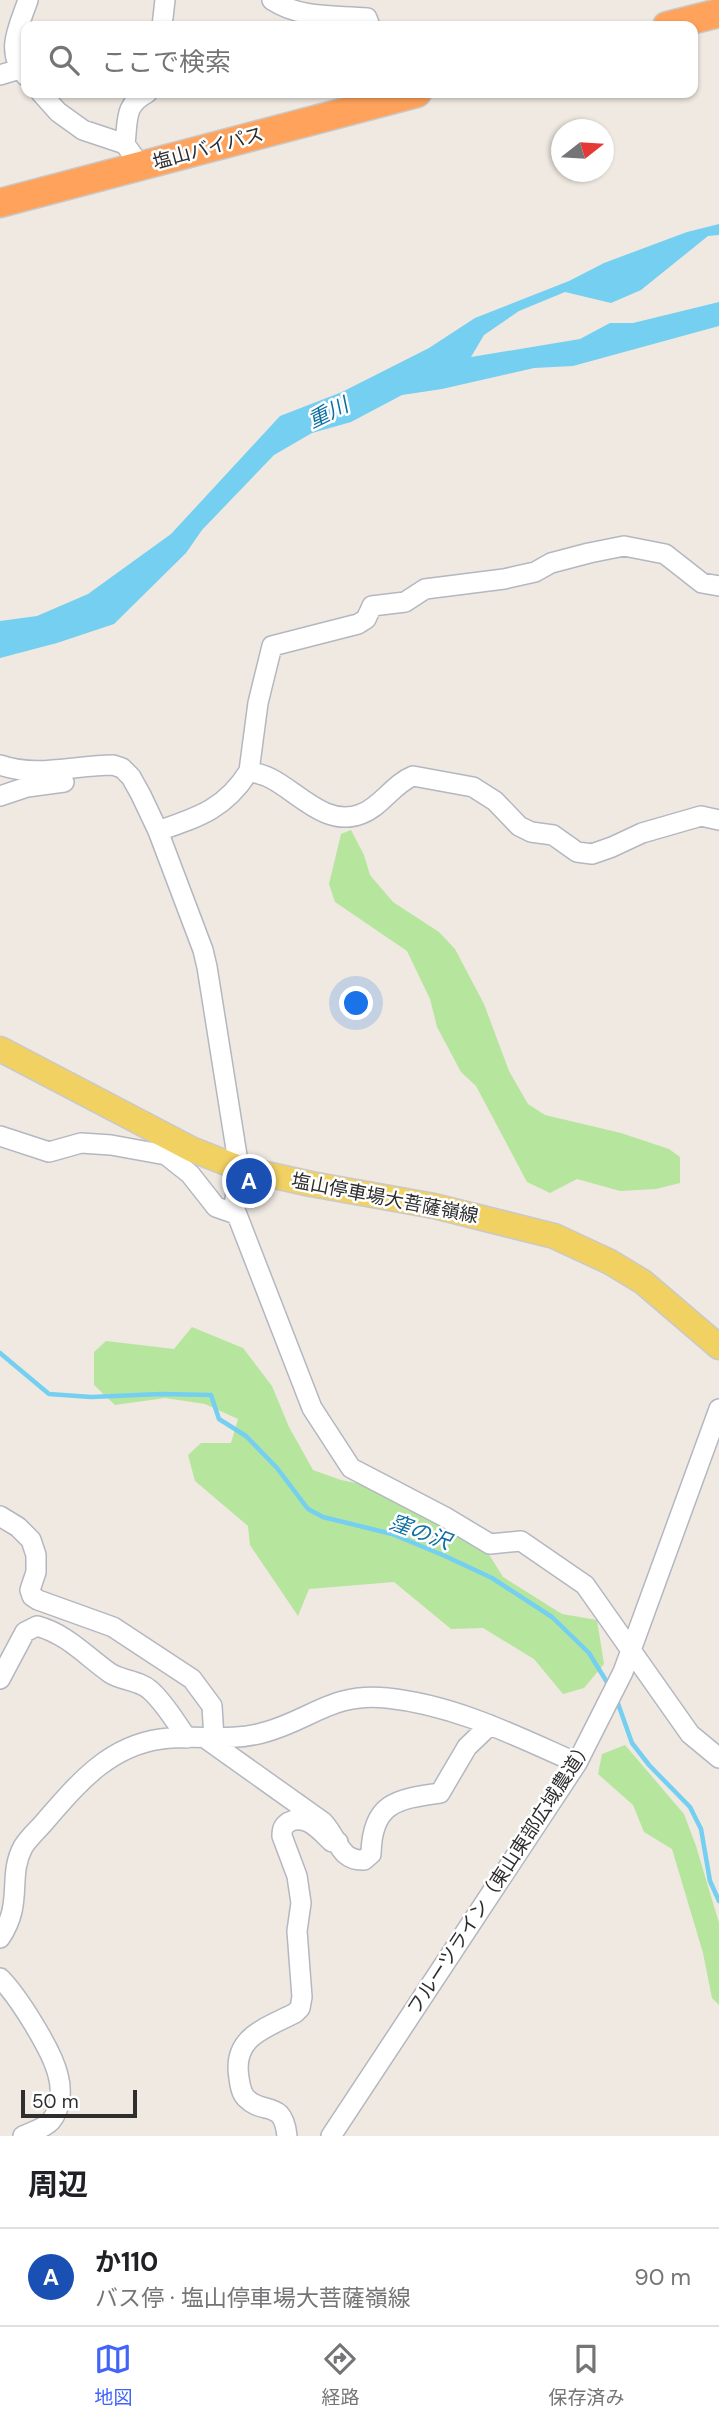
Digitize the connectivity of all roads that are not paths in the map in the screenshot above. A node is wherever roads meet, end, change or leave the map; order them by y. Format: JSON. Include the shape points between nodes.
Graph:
{"nodes":[{"id":1,"x":28,"y":0,"type":"edge"},
{"id":2,"x":165,"y":0,"type":"edge"},
{"id":3,"x":272,"y":0,"type":"edge"},
{"id":4,"x":719,"y":13,"type":"edge"},
{"id":5,"x":21,"y":21,"type":"edge"},
{"id":6,"x":21,"y":21,"type":"edge"},
{"id":7,"x":163,"y":21,"type":"edge"},
{"id":8,"x":368,"y":21,"type":"edge"},
{"id":9,"x":687,"y":21,"type":"edge"},
{"id":10,"x":21,"y":67,"type":"edge"},
{"id":11,"x":21,"y":72,"type":"edge"},
{"id":12,"x":0,"y":75,"type":"edge"},
{"id":13,"x":45,"y":98,"type":"edge"},
{"id":14,"x":137,"y":98,"type":"edge"},
{"id":15,"x":377,"y":98,"type":"edge"},
{"id":16,"x":133,"y":155,"type":"junction"},
{"id":17,"x":0,"y":203,"type":"edge"},
{"id":18,"x":719,"y":586,"type":"edge"},
{"id":19,"x":0,"y":765,"type":"edge"},
{"id":20,"x":99,"y":765,"type":"junction"},
{"id":21,"x":249,"y":771,"type":"junction"},
{"id":22,"x":0,"y":796,"type":"edge"},
{"id":23,"x":719,"y":820,"type":"edge"},
{"id":24,"x":158,"y":831,"type":"junction"},
{"id":25,"x":0,"y":1049,"type":"edge"},
{"id":26,"x":0,"y":1136,"type":"edge"},
{"id":27,"x":239,"y":1168,"type":"junction"},
{"id":28,"x":236,"y":1214,"type":"junction"},
{"id":29,"x":719,"y":1347,"type":"edge"},
{"id":30,"x":719,"y":1409,"type":"edge"},
{"id":31,"x":0,"y":1516,"type":"edge"},
{"id":32,"x":630,"y":1651,"type":"junction"},
{"id":33,"x":2,"y":1673,"type":"edge"},
{"id":34,"x":490,"y":1725,"type":"junction"},
{"id":35,"x":202,"y":1738,"type":"junction"},
{"id":36,"x":719,"y":1758,"type":"edge"},
{"id":37,"x":578,"y":1763,"type":"junction"},
{"id":38,"x":338,"y":1842,"type":"junction"},
{"id":39,"x":0,"y":1885,"type":"edge"},
{"id":40,"x":15,"y":1902,"type":"junction"},
{"id":41,"x":0,"y":1938,"type":"edge"},
{"id":42,"x":0,"y":1978,"type":"edge"},
{"id":43,"x":23,"y":2136,"type":"edge"},
{"id":44,"x":287,"y":2136,"type":"edge"},
{"id":45,"x":331,"y":2136,"type":"edge"}],
"edges":[{"from":1,"to":5,"type":"street"},
{"from":2,"to":7,"type":"street"},
{"from":3,"to":8,"type":"street","via":[[324,18],[338,15]]},
{"from":4,"to":9,"type":"highway"},
{"from":6,"to":10,"type":"street","via":[[13,46]]},
{"from":11,"to":12,"type":"street"},
{"from":13,"to":16,"type":"street","via":[[83,130]]},
{"from":14,"to":16,"type":"street","via":[[130,106]]},
{"from":15,"to":16,"type":"highway","name":"塩山バイパス"},
{"from":16,"to":17,"type":"highway","name":"塩山バイパス"},
{"from":18,"to":21,"type":"street","via":[[702,583],[665,554],[624,545],[535,572],[425,589],[405,602],[372,606],[358,624],[272,646]]},
{"from":19,"to":20,"type":"street","via":[[39,772]]},
{"from":20,"to":22,"type":"street","via":[[99,776]]},
{"from":20,"to":24,"type":"street","via":[[122,768],[131,777]]},
{"from":21,"to":23,"type":"street","via":[[271,778],[300,800],[345,818],[364,814],[413,776],[473,788],[495,801],[519,826],[553,835],[577,852],[592,854],[642,832],[701,816]]},
{"from":21,"to":24,"type":"street","via":[[237,790],[201,816]]},
{"from":24,"to":27,"type":"street","via":[[203,950]]},
{"from":25,"to":27,"type":"main road","name":"塩山停車場大菩薩嶺線","via":[[191,1149]]},
{"from":26,"to":28,"type":"street","via":[[49,1152],[81,1143],[166,1155],[190,1174],[216,1207]]},
{"from":27,"to":28,"type":"street"},
{"from":27,"to":29,"type":"main road","name":"塩山停車場大菩薩嶺線","via":[[434,1206],[554,1236],[643,1282]]},
{"from":28,"to":32,"type":"street","via":[[312,1408],[351,1468],[490,1544],[521,1541],[585,1585]]},
{"from":30,"to":32,"type":"street","name":"フルーツライン（東山東部広域農道）"},
{"from":31,"to":35,"type":"street","via":[[31,1540],[36,1555],[32,1596],[113,1627],[192,1679],[212,1706]]},
{"from":32,"to":36,"type":"street","via":[[690,1734]]},
{"from":32,"to":37,"type":"street","name":"フルーツライン（東山東部広域農道）"},
{"from":33,"to":35,"type":"street","via":[[25,1632],[37,1626],[46,1628],[70,1640],[113,1675],[151,1691]]},
{"from":34,"to":35,"type":"street","via":[[441,1708],[365,1697],[319,1708],[261,1733]]},
{"from":34,"to":37,"type":"street"},
{"from":34,"to":38,"type":"street","via":[[467,1747],[440,1793],[388,1807],[377,1819],[368,1859],[346,1857]]},
{"from":35,"to":38,"type":"street","via":[[323,1822]]},
{"from":35,"to":40,"type":"street","via":[[138,1743],[102,1762],[23,1847],[16,1869]]},
{"from":37,"to":45,"type":"street","name":"フルーツライン（東山東部広域農道）"},
{"from":38,"to":44,"type":"street","via":[[301,1819],[282,1829],[301,1903],[297,1931],[300,2008],[253,2035],[239,2053],[244,2096],[280,2114]]},
{"from":39,"to":40,"type":"street"},
{"from":40,"to":41,"type":"street"},
{"from":42,"to":43,"type":"street","via":[[22,2005],[58,2073],[61,2091],[50,2124]]}]}
